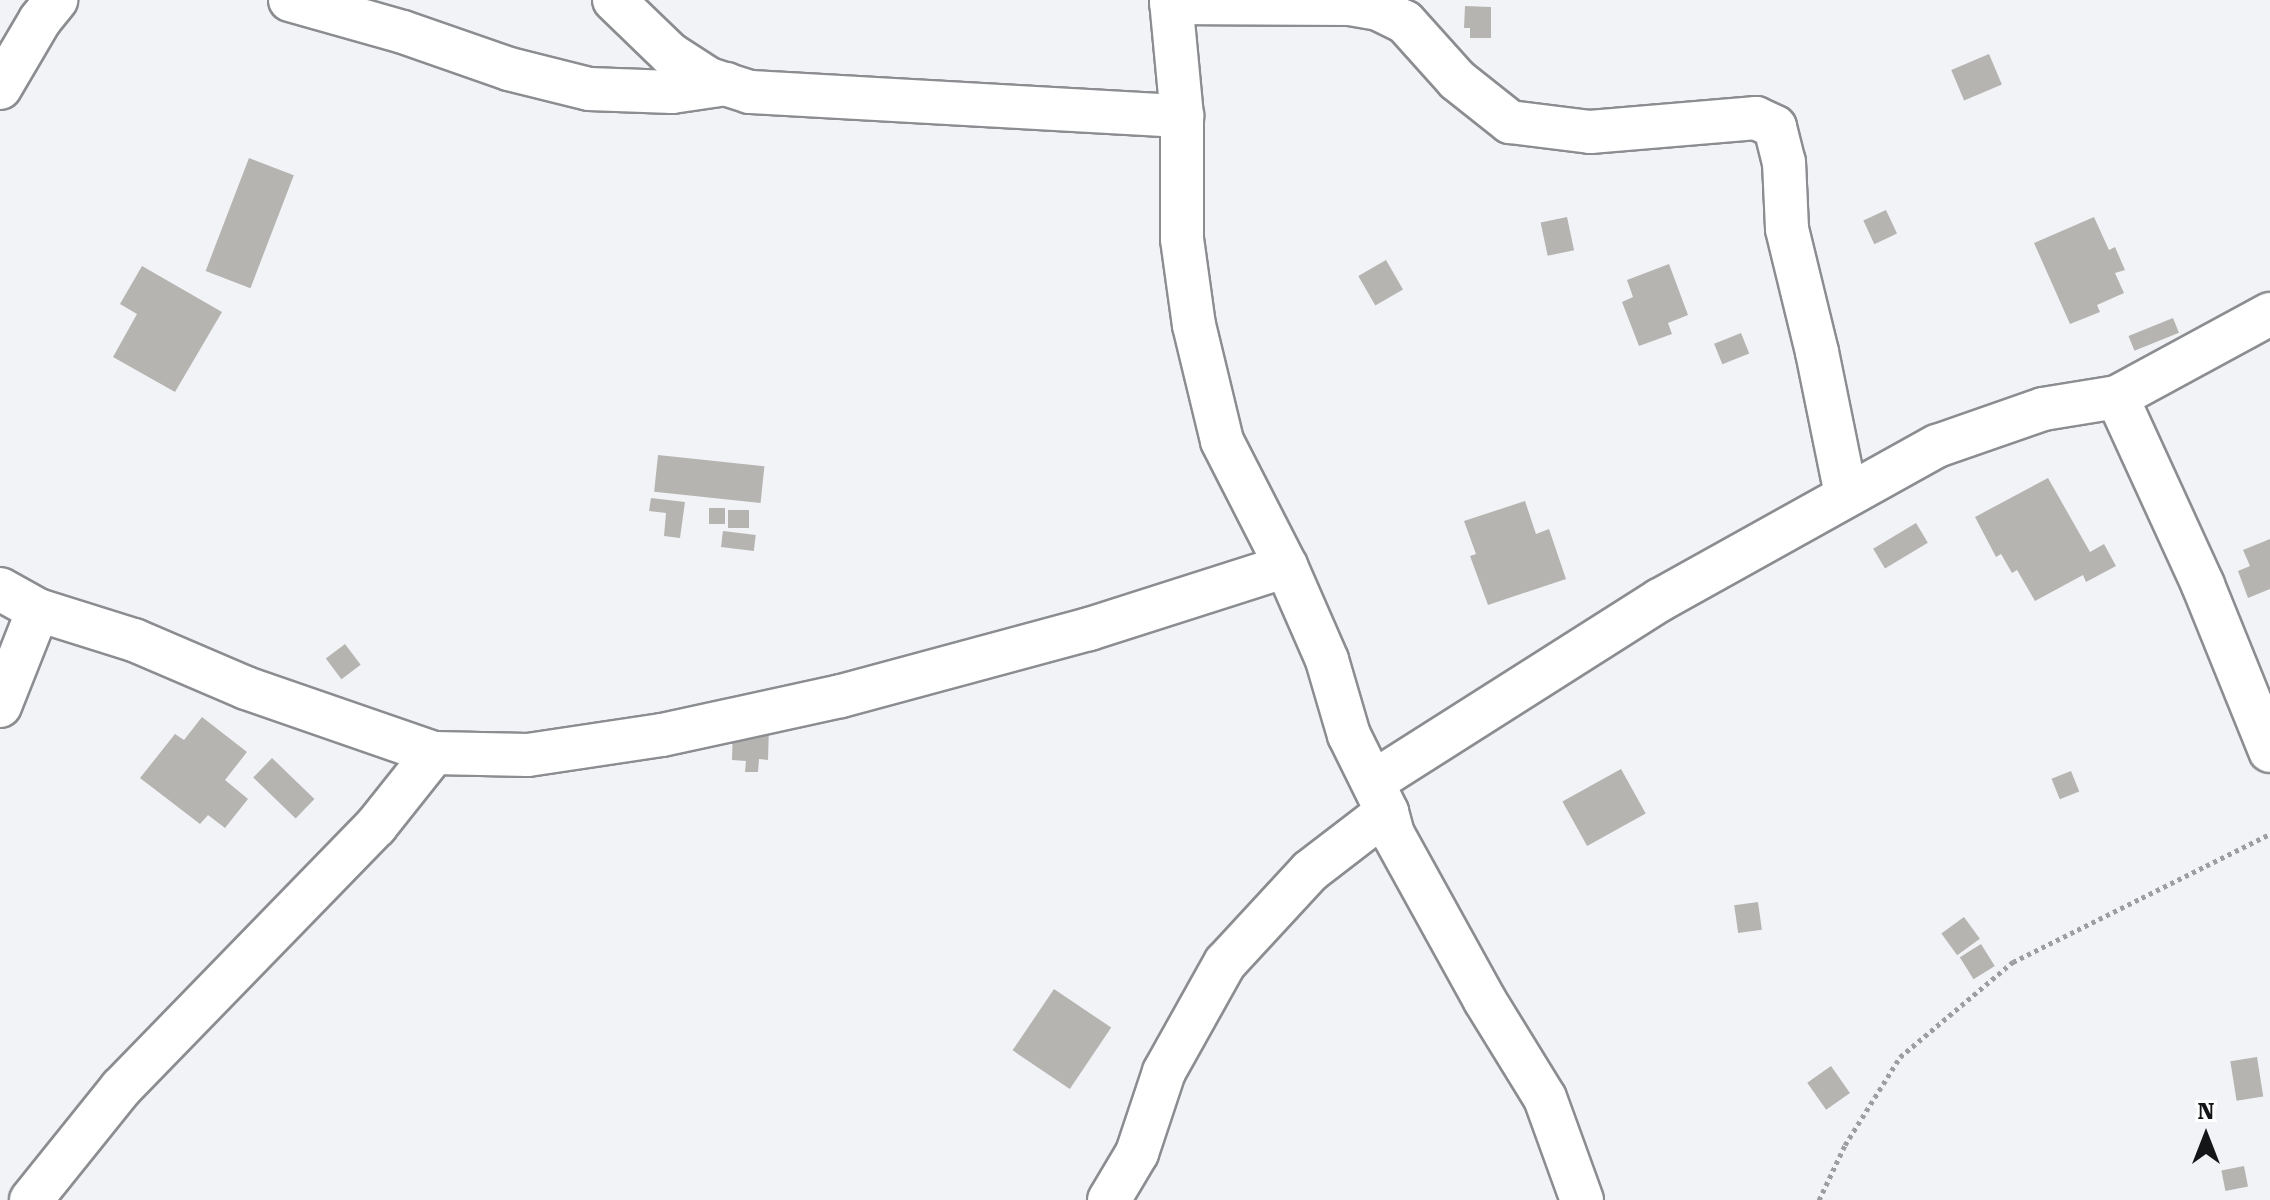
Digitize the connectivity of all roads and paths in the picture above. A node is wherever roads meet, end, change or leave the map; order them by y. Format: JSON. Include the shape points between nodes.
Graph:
{"nodes":[{"id":1,"x":56,"y":0,"type":"edge"},
{"id":2,"x":290,"y":0,"type":"edge"},
{"id":3,"x":614,"y":0,"type":"edge"},
{"id":4,"x":1171,"y":1,"type":"edge"},
{"id":5,"x":726,"y":84,"type":"junction"},
{"id":6,"x":0,"y":88,"type":"edge"},
{"id":7,"x":1182,"y":116,"type":"junction"},
{"id":8,"x":2270,"y":314,"type":"edge"},
{"id":9,"x":2117,"y":397,"type":"junction"},
{"id":10,"x":1846,"y":495,"type":"junction"},
{"id":11,"x":1286,"y":566,"type":"junction"},
{"id":12,"x":0,"y":589,"type":"edge"},
{"id":13,"x":38,"y":610,"type":"junction"},
{"id":14,"x":0,"y":706,"type":"edge"},
{"id":15,"x":2270,"y":751,"type":"edge"},
{"id":16,"x":434,"y":753,"type":"junction"},
{"id":17,"x":1380,"y":797,"type":"junction"},
{"id":18,"x":2270,"y":834,"type":"edge"},
{"id":19,"x":31,"y":1200,"type":"edge"},
{"id":20,"x":1109,"y":1200,"type":"edge"},
{"id":21,"x":1582,"y":1200,"type":"edge"},
{"id":22,"x":1819,"y":1200,"type":"edge"}],
"edges":[{"from":1,"to":6,"type":"street"},
{"from":2,"to":5,"type":"street","via":[[589,89],[672,92]]},
{"from":3,"to":5,"type":"street","via":[[670,54]]},
{"from":4,"to":7,"type":"street"},
{"from":4,"to":10,"type":"street","via":[[1378,9],[1405,22],[1457,80],[1510,122],[1590,132],[1756,118],[1775,127],[1784,162],[1787,229]]},
{"from":5,"to":7,"type":"street","via":[[750,92],[815,97]]},
{"from":7,"to":11,"type":"street","via":[[1182,239],[1194,325],[1222,441]]},
{"from":8,"to":9,"type":"street"},
{"from":9,"to":10,"type":"street","via":[[2043,409],[1937,446]]},
{"from":9,"to":15,"type":"street","via":[[2209,599]]},
{"from":10,"to":17,"type":"street","via":[[1660,600]]},
{"from":11,"to":16,"type":"street","via":[[1089,629],[841,696],[677,732],[528,755]]},
{"from":11,"to":17,"type":"street","via":[[1327,660],[1349,735]]},
{"from":12,"to":13,"type":"street"},
{"from":13,"to":14,"type":"street"},
{"from":13,"to":16,"type":"street","via":[[134,640],[246,688]]},
{"from":16,"to":19,"type":"street","via":[[376,826],[121,1088]]},
{"from":17,"to":20,"type":"street","via":[[1225,963],[1164,1072],[1137,1153]]},
{"from":17,"to":21,"type":"street","via":[[1393,834],[1447,934],[1545,1098]]},
{"from":18,"to":22,"type":"path","via":[[2013,962],[1900,1057],[1845,1145]]}]}
